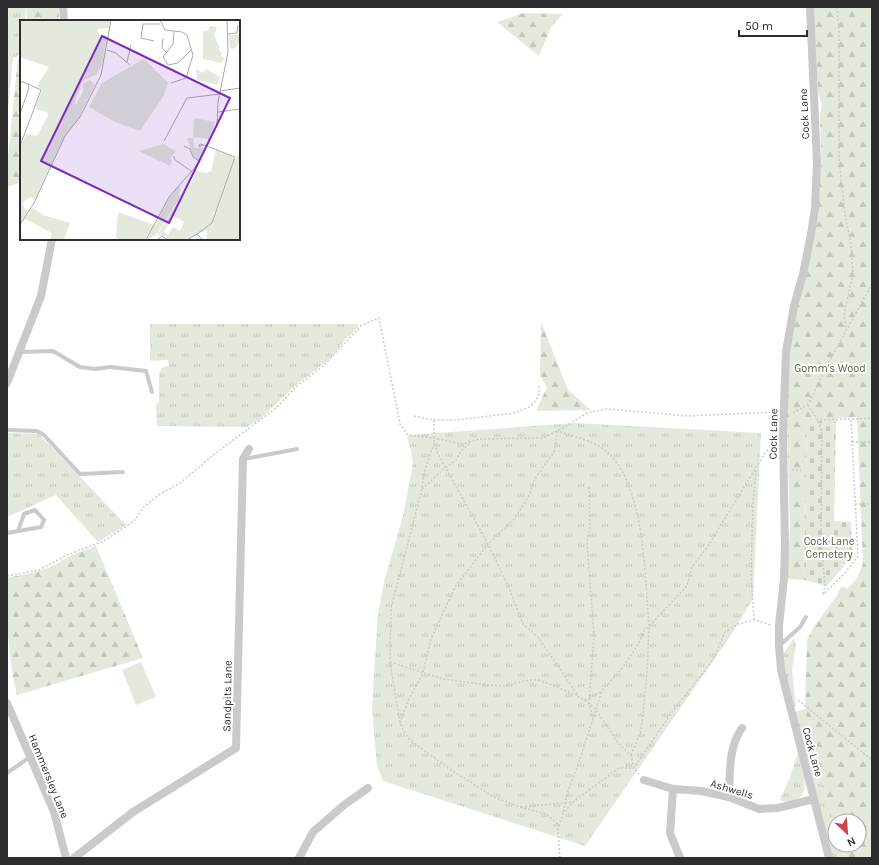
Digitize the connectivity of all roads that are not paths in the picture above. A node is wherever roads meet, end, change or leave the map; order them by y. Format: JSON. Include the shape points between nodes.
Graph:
{"nodes":[{"id":1,"x":63,"y":7,"type":"edge"},
{"id":2,"x":810,"y":7,"type":"edge"},
{"id":3,"x":64,"y":20,"type":"edge"},
{"id":4,"x":52,"y":240,"type":"edge"},
{"id":5,"x":19,"y":352,"type":"junction"},
{"id":6,"x":7,"y":383,"type":"edge"},
{"id":7,"x":152,"y":392,"type":"dead end"},
{"id":8,"x":7,"y":430,"type":"edge"},
{"id":9,"x":249,"y":449,"type":"dead end"},
{"id":10,"x":297,"y":449,"type":"dead end"},
{"id":11,"x":243,"y":459,"type":"junction"},
{"id":12,"x":123,"y":472,"type":"dead end"},
{"id":13,"x":18,"y":531,"type":"junction"},
{"id":14,"x":7,"y":533,"type":"edge"},
{"id":15,"x":806,"y":617,"type":"dead end"},
{"id":16,"x":779,"y":646,"type":"junction"},
{"id":17,"x":7,"y":703,"type":"edge"},
{"id":18,"x":742,"y":728,"type":"dead end"},
{"id":19,"x":30,"y":756,"type":"junction"},
{"id":20,"x":7,"y":773,"type":"edge"},
{"id":21,"x":644,"y":780,"type":"dead end"},
{"id":22,"x":368,"y":788,"type":"dead end"},
{"id":23,"x":673,"y":788,"type":"junction"},
{"id":24,"x":729,"y":797,"type":"junction"},
{"id":25,"x":814,"y":799,"type":"junction"},
{"id":26,"x":66,"y":858,"type":"edge"},
{"id":27,"x":74,"y":858,"type":"edge"},
{"id":28,"x":299,"y":858,"type":"edge"},
{"id":29,"x":680,"y":858,"type":"edge"},
{"id":30,"x":829,"y":858,"type":"edge"}],
"edges":[{"from":1,"to":3,"type":"street"},
{"from":2,"to":16,"type":"street","name":"Cock Lane","via":[[817,138],[815,208],[786,352],[783,434],[785,547]]},
{"from":4,"to":5,"type":"street","via":[[41,296]]},
{"from":5,"to":6,"type":"street"},
{"from":5,"to":7,"type":"lane","via":[[53,352],[80,367],[146,371]]},
{"from":8,"to":12,"type":"lane","via":[[37,431],[44,434],[80,474]]},
{"from":9,"to":11,"type":"street","name":"Sandpits Lane"},
{"from":10,"to":11,"type":"lane"},
{"from":11,"to":27,"type":"street","name":"Sandpits Lane","via":[[236,748],[133,812]]},
{"from":13,"to":13,"type":"lane","via":[[41,526],[44,520],[35,510],[24,514]]},
{"from":13,"to":14,"type":"lane"},
{"from":15,"to":16,"type":"lane","via":[[800,627]]},
{"from":16,"to":25,"type":"street","name":"Cock Lane","via":[[781,670]]},
{"from":17,"to":19,"type":"street","name":"Hammersley Lane"},
{"from":18,"to":24,"type":"street","via":[[730,761]]},
{"from":19,"to":20,"type":"lane"},
{"from":19,"to":26,"type":"street","name":"Hammersley Lane","via":[[54,812]]},
{"from":21,"to":23,"type":"street","name":"Ashwells"},
{"from":22,"to":28,"type":"street","via":[[313,832]]},
{"from":23,"to":24,"type":"street","name":"Ashwells"},
{"from":23,"to":29,"type":"street","via":[[670,833]]},
{"from":24,"to":25,"type":"street","name":"Ashwells","via":[[759,809],[778,808]]},
{"from":25,"to":30,"type":"street","name":"Cock Lane"}]}
